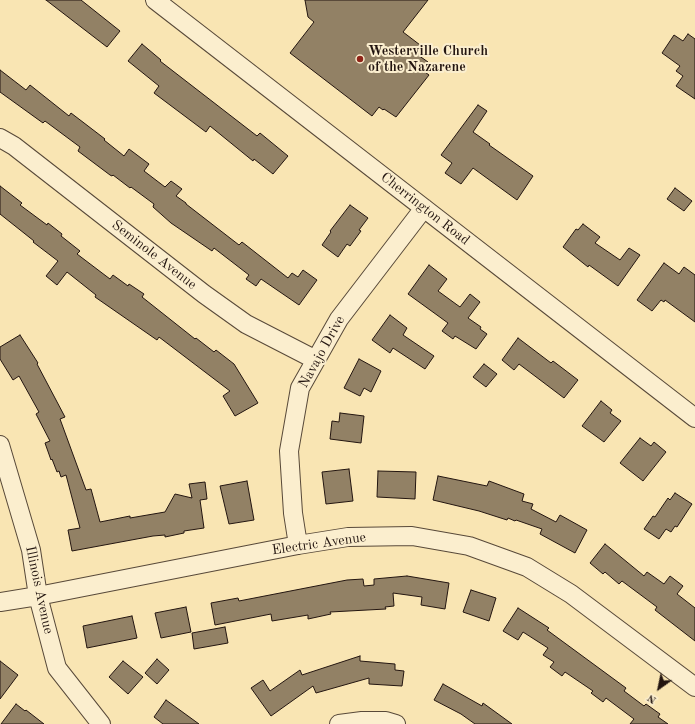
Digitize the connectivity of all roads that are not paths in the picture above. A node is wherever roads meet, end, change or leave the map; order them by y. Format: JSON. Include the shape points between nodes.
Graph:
{"nodes":[{"id":1,"x":155,"y":0,"type":"edge"},
{"id":2,"x":0,"y":138,"type":"edge"},
{"id":3,"x":424,"y":208,"type":"junction"},
{"id":4,"x":316,"y":360,"type":"junction"},
{"id":5,"x":695,"y":418,"type":"edge"},
{"id":6,"x":0,"y":445,"type":"edge"},
{"id":7,"x":298,"y":545,"type":"junction"},
{"id":8,"x":38,"y":596,"type":"junction"},
{"id":9,"x":0,"y":602,"type":"edge"},
{"id":10,"x":695,"y":688,"type":"edge"},
{"id":11,"x":101,"y":724,"type":"edge"},
{"id":12,"x":339,"y":724,"type":"edge"},
{"id":13,"x":396,"y":724,"type":"edge"}],
"edges":[{"from":1,"to":3,"type":"street","name":"Cherrington Road"},
{"from":2,"to":4,"type":"street","name":"Seminole Avenue","via":[[14,146],[216,303],[246,324]]},
{"from":3,"to":4,"type":"street","name":"Navajo Drive","via":[[339,319]]},
{"from":3,"to":5,"type":"street","name":"Cherrington Road"},
{"from":4,"to":7,"type":"street","name":"Navajo Drive","via":[[300,388],[289,451]]},
{"from":6,"to":8,"type":"street","name":"Illinois Avenue","via":[[31,550]]},
{"from":7,"to":8,"type":"street","name":"Electric Avenue"},
{"from":7,"to":10,"type":"street","name":"Electric Avenue","via":[[348,537],[412,536],[469,546],[527,567],[571,594]]},
{"from":8,"to":9,"type":"street","name":"Electric Avenue"},
{"from":8,"to":11,"type":"street","name":"Illinois Avenue","via":[[57,668]]},
{"from":12,"to":13,"type":"street","via":[[386,721]]}]}
